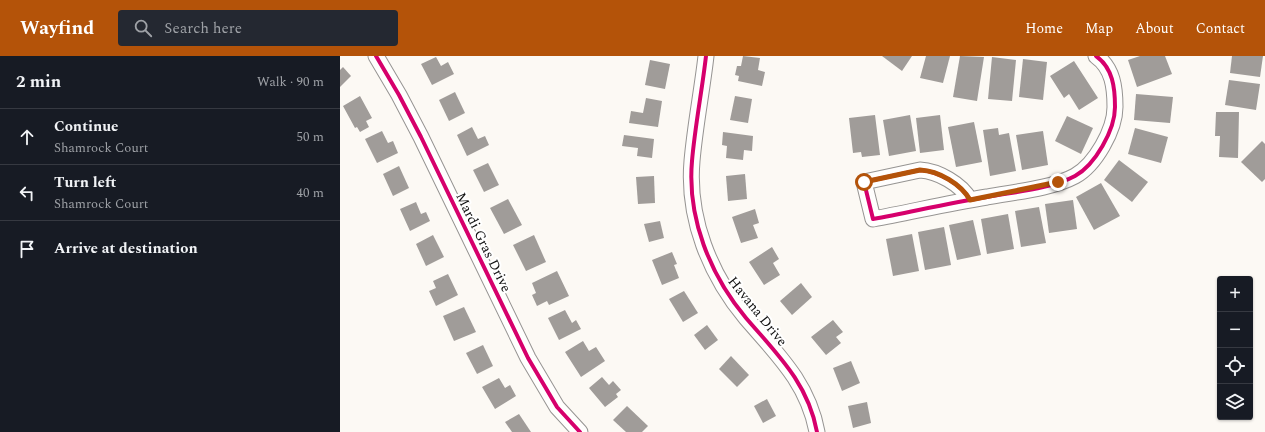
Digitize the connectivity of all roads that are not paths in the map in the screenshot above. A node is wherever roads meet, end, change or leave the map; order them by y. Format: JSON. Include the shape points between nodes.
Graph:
{"nodes":[{"id":1,"x":376,"y":56,"type":"edge"},
{"id":2,"x":706,"y":56,"type":"edge"},
{"id":3,"x":1096,"y":56,"type":"edge"},
{"id":4,"x":970,"y":200,"type":"junction"},
{"id":5,"x":580,"y":432,"type":"edge"},
{"id":6,"x":817,"y":432,"type":"edge"}],
"edges":[{"from":1,"to":5,"type":"street","name":"Mardi Gras Drive","via":[[421,137],[528,358],[557,407]]},
{"from":2,"to":6,"type":"street","name":"Havana Drive","via":[[692,163],[694,207],[700,236],[716,276],[745,317],[784,360],[802,388]]},
{"from":3,"to":4,"type":"street","via":[[1111,73],[1115,91],[1115,111],[1109,133],[1088,166],[1076,176],[1058,182]]},
{"from":4,"to":4,"type":"street","via":[[873,219],[864,182],[920,170],[929,171],[954,184],[967,194]]}]}
